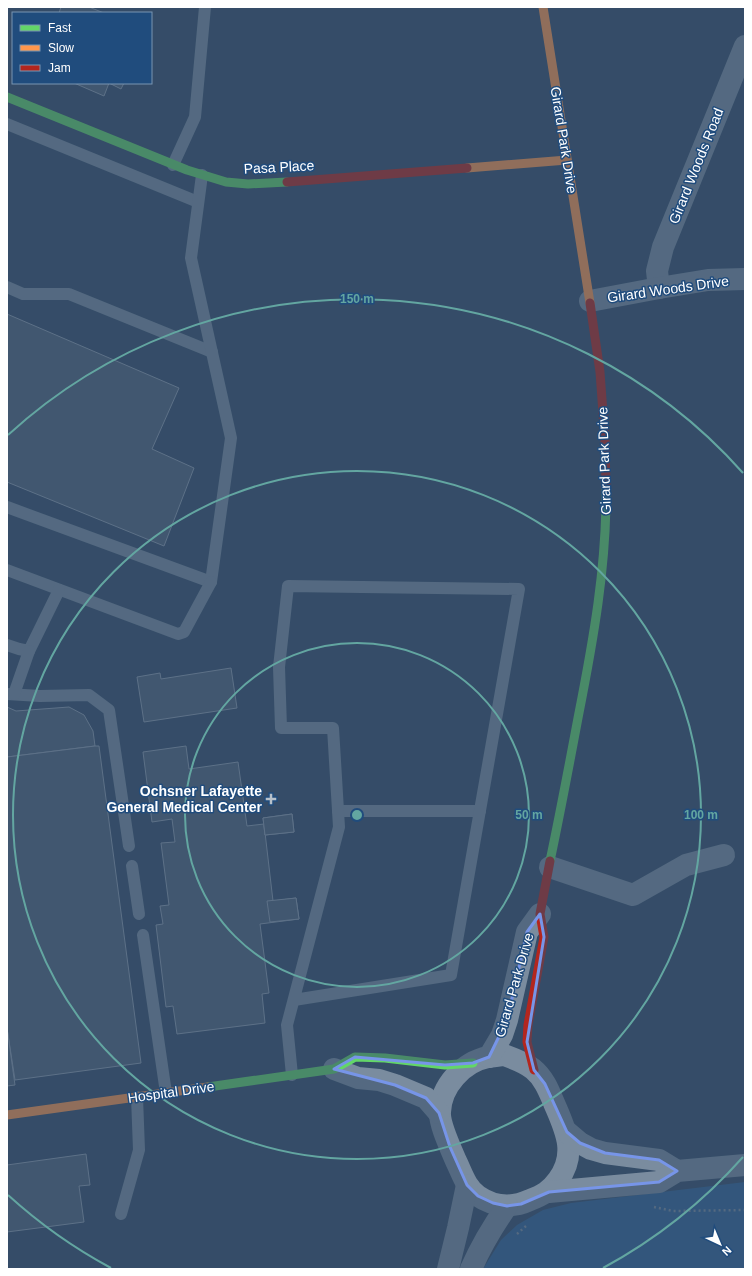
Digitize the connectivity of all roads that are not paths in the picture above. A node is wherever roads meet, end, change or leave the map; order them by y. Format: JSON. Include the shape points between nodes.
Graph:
{"nodes":[{"id":1,"x":205,"y":7,"type":"edge"},
{"id":2,"x":543,"y":7,"type":"edge"},
{"id":3,"x":745,"y":46,"type":"edge"},
{"id":4,"x":7,"y":97,"type":"edge"},
{"id":5,"x":7,"y":124,"type":"edge"},
{"id":6,"x":567,"y":160,"type":"junction"},
{"id":7,"x":173,"y":165,"type":"junction"},
{"id":8,"x":202,"y":175,"type":"junction"},
{"id":9,"x":198,"y":202,"type":"junction"},
{"id":10,"x":745,"y":279,"type":"edge"},
{"id":11,"x":7,"y":287,"type":"edge"},
{"id":12,"x":659,"y":288,"type":"junction"},
{"id":13,"x":590,"y":301,"type":"junction"},
{"id":14,"x":212,"y":352,"type":"junction"},
{"id":15,"x":7,"y":507,"type":"edge"},
{"id":16,"x":7,"y":570,"type":"edge"},
{"id":17,"x":211,"y":582,"type":"junction"},
{"id":18,"x":59,"y":590,"type":"junction"},
{"id":19,"x":7,"y":645,"type":"edge"},
{"id":20,"x":29,"y":651,"type":"junction"},
{"id":21,"x":11,"y":694,"type":"edge"},
{"id":22,"x":338,"y":811,"type":"junction"},
{"id":23,"x":480,"y":811,"type":"junction"},
{"id":24,"x":129,"y":846,"type":"dead end"},
{"id":25,"x":724,"y":855,"type":"dead end"},
{"id":26,"x":132,"y":866,"type":"dead end"},
{"id":27,"x":550,"y":867,"type":"junction"},
{"id":28,"x":139,"y":914,"type":"dead end"},
{"id":29,"x":540,"y":914,"type":"junction"},
{"id":30,"x":143,"y":935,"type":"dead end"},
{"id":31,"x":294,"y":1000,"type":"junction"},
{"id":32,"x":481,"y":1060,"type":"junction"},
{"id":33,"x":334,"y":1069,"type":"junction"},
{"id":34,"x":534,"y":1070,"type":"junction"},
{"id":35,"x":292,"y":1075,"type":"junction"},
{"id":36,"x":166,"y":1093,"type":"junction"},
{"id":37,"x":137,"y":1097,"type":"junction"},
{"id":38,"x":439,"y":1113,"type":"junction"},
{"id":39,"x":7,"y":1115,"type":"edge"},
{"id":40,"x":567,"y":1132,"type":"junction"},
{"id":41,"x":745,"y":1166,"type":"edge"},
{"id":42,"x":677,"y":1171,"type":"junction"},
{"id":43,"x":467,"y":1184,"type":"junction"},
{"id":44,"x":548,"y":1192,"type":"junction"},
{"id":45,"x":508,"y":1206,"type":"junction"},
{"id":46,"x":121,"y":1214,"type":"dead end"},
{"id":47,"x":448,"y":1269,"type":"edge"},
{"id":48,"x":471,"y":1269,"type":"edge"}],
"edges":[{"from":1,"to":7,"type":"lane","via":[[195,117]]},
{"from":2,"to":6,"type":"street","name":"Girard Park Drive"},
{"from":3,"to":12,"type":"street","name":"Girard Woods Road","via":[[663,247],[657,271]]},
{"from":4,"to":7,"type":"street","name":"Pasa Place"},
{"from":5,"to":9,"type":"lane"},
{"from":6,"to":8,"type":"street","name":"Pasa Place","via":[[248,184],[226,182]]},
{"from":6,"to":13,"type":"street","name":"Girard Park Drive"},
{"from":7,"to":8,"type":"street","name":"Pasa Place"},
{"from":8,"to":9,"type":"lane"},
{"from":9,"to":14,"type":"lane","via":[[191,258]]},
{"from":10,"to":12,"type":"street","name":"Girard Woods Drive","via":[[708,280]]},
{"from":11,"to":14,"type":"lane","via":[[23,294],[69,294]]},
{"from":12,"to":13,"type":"street","name":"Girard Woods Drive"},
{"from":13,"to":27,"type":"street","name":"Girard Park Drive","via":[[600,372],[605,441],[604,549],[588,670]]},
{"from":14,"to":17,"type":"lane","via":[[231,438]]},
{"from":15,"to":17,"type":"lane"},
{"from":16,"to":18,"type":"lane"},
{"from":17,"to":18,"type":"lane","via":[[184,632],[178,634]]},
{"from":18,"to":20,"type":"lane"},
{"from":19,"to":20,"type":"lane"},
{"from":20,"to":21,"type":"lane"},
{"from":21,"to":24,"type":"lane","via":[[89,695],[109,710]]},
{"from":22,"to":23,"type":"lane"},
{"from":22,"to":23,"type":"lane","via":[[333,728],[281,728],[279,667],[288,586],[519,589]]},
{"from":22,"to":31,"type":"lane","via":[[339,827]]},
{"from":23,"to":31,"type":"lane","via":[[451,975]]},
{"from":25,"to":27,"type":"street","via":[[686,865],[633,895]]},
{"from":26,"to":28,"type":"lane"},
{"from":27,"to":29,"type":"street","name":"Girard Park Drive"},
{"from":29,"to":32,"type":"street","name":"Girard Park Drive","via":[[527,932],[507,1020],[496,1045]]},
{"from":29,"to":34,"type":"street","name":"Girard Park Drive","via":[[544,936],[527,1042]]},
{"from":30,"to":36,"type":"lane"},
{"from":31,"to":35,"type":"lane","via":[[287,1025]]},
{"from":32,"to":33,"type":"street","name":"Hospital Drive","via":[[445,1065],[355,1057]]},
{"from":32,"to":34,"type":"street","via":[[504,1055],[519,1060]]},
{"from":32,"to":38,"type":"street","via":[[456,1074],[442,1100]]},
{"from":33,"to":35,"type":"street","name":"Hospital Drive"},
{"from":33,"to":38,"type":"street","name":"Hospital Drive","via":[[358,1078],[395,1085],[426,1098]]},
{"from":34,"to":40,"type":"street","via":[[545,1084]]},
{"from":35,"to":36,"type":"street","name":"Hospital Drive"},
{"from":36,"to":37,"type":"street","name":"Hospital Drive"},
{"from":37,"to":39,"type":"street","name":"Hospital Drive"},
{"from":37,"to":46,"type":"lane","via":[[139,1150]]},
{"from":38,"to":43,"type":"street","via":[[450,1147]]},
{"from":40,"to":42,"type":"street","via":[[591,1149],[659,1160]]},
{"from":40,"to":44,"type":"street","via":[[566,1165]]},
{"from":41,"to":42,"type":"street"},
{"from":42,"to":44,"type":"street","via":[[659,1182]]},
{"from":43,"to":45,"type":"street","via":[[478,1196],[492,1203]]},
{"from":43,"to":47,"type":"street"},
{"from":44,"to":45,"type":"street","via":[[521,1204]]},
{"from":45,"to":48,"type":"street","via":[[490,1230]]}]}
